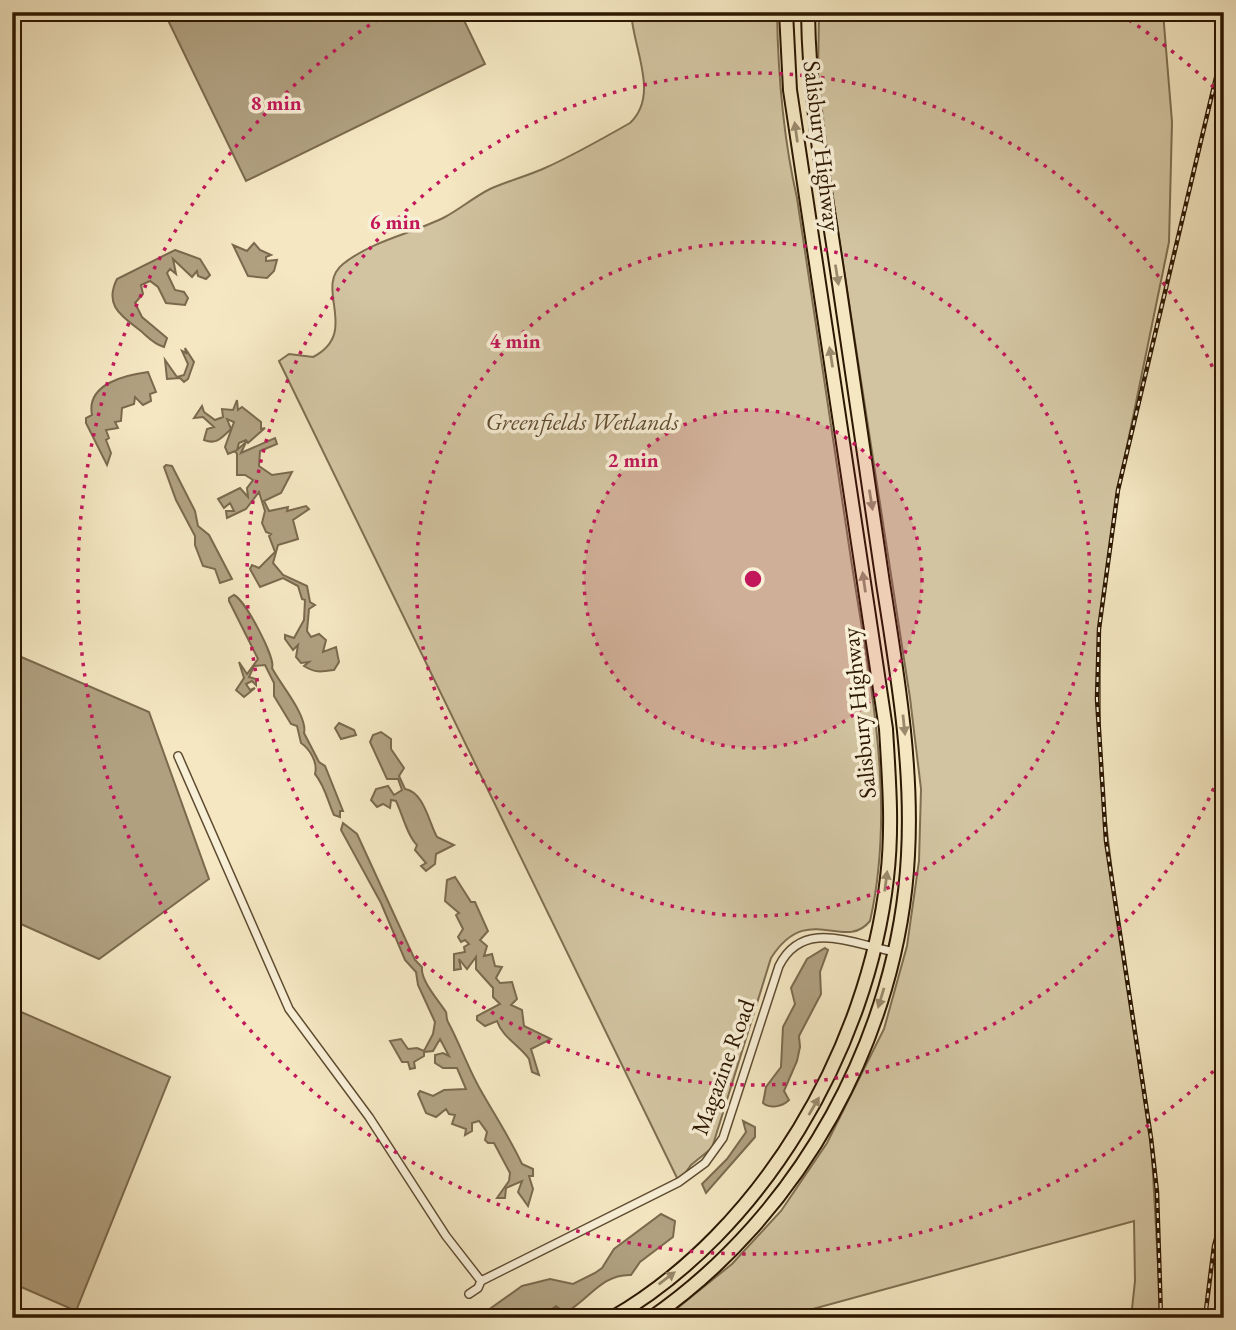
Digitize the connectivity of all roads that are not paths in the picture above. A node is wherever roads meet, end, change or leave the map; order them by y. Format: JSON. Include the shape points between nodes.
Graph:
{"nodes":[{"id":1,"x":786,"y":12,"type":"edge"},
{"id":2,"x":808,"y":12,"type":"edge"},
{"id":3,"x":178,"y":756,"type":"dead end"},
{"id":4,"x":875,"y":948,"type":"junction"},
{"id":5,"x":895,"y":952,"type":"junction"},
{"id":6,"x":481,"y":1281,"type":"junction"},
{"id":7,"x":469,"y":1294,"type":"dead end"},
{"id":8,"x":612,"y":1318,"type":"edge"},
{"id":9,"x":651,"y":1318,"type":"edge"}],
"edges":[{"from":4,"to":1,"type":"highway","name":"Salisbury Highway","one_way":true,"via":[[887,878],[891,804],[886,729],[790,90]]},
{"from":2,"to":5,"type":"highway","name":"Salisbury Highway","one_way":true,"via":[[818,144],[906,748],[908,855]]},
{"from":3,"to":6,"type":"street","via":[[289,1009]]},
{"from":4,"to":5,"type":"street","name":"Magazine Road"},
{"from":4,"to":6,"type":"street","name":"Magazine Road","via":[[818,937],[794,945],[779,966],[723,1138],[705,1163],[679,1182]]},
{"from":8,"to":4,"type":"highway","name":"Salisbury Highway","one_way":true,"via":[[681,1267],[734,1216],[781,1158],[820,1094],[850,1027]]},
{"from":5,"to":9,"type":"highway","name":"Salisbury Highway","one_way":true,"via":[[855,1066],[803,1164],[713,1269]]},
{"from":6,"to":7,"type":"street","name":"Magazine Road"}]}
